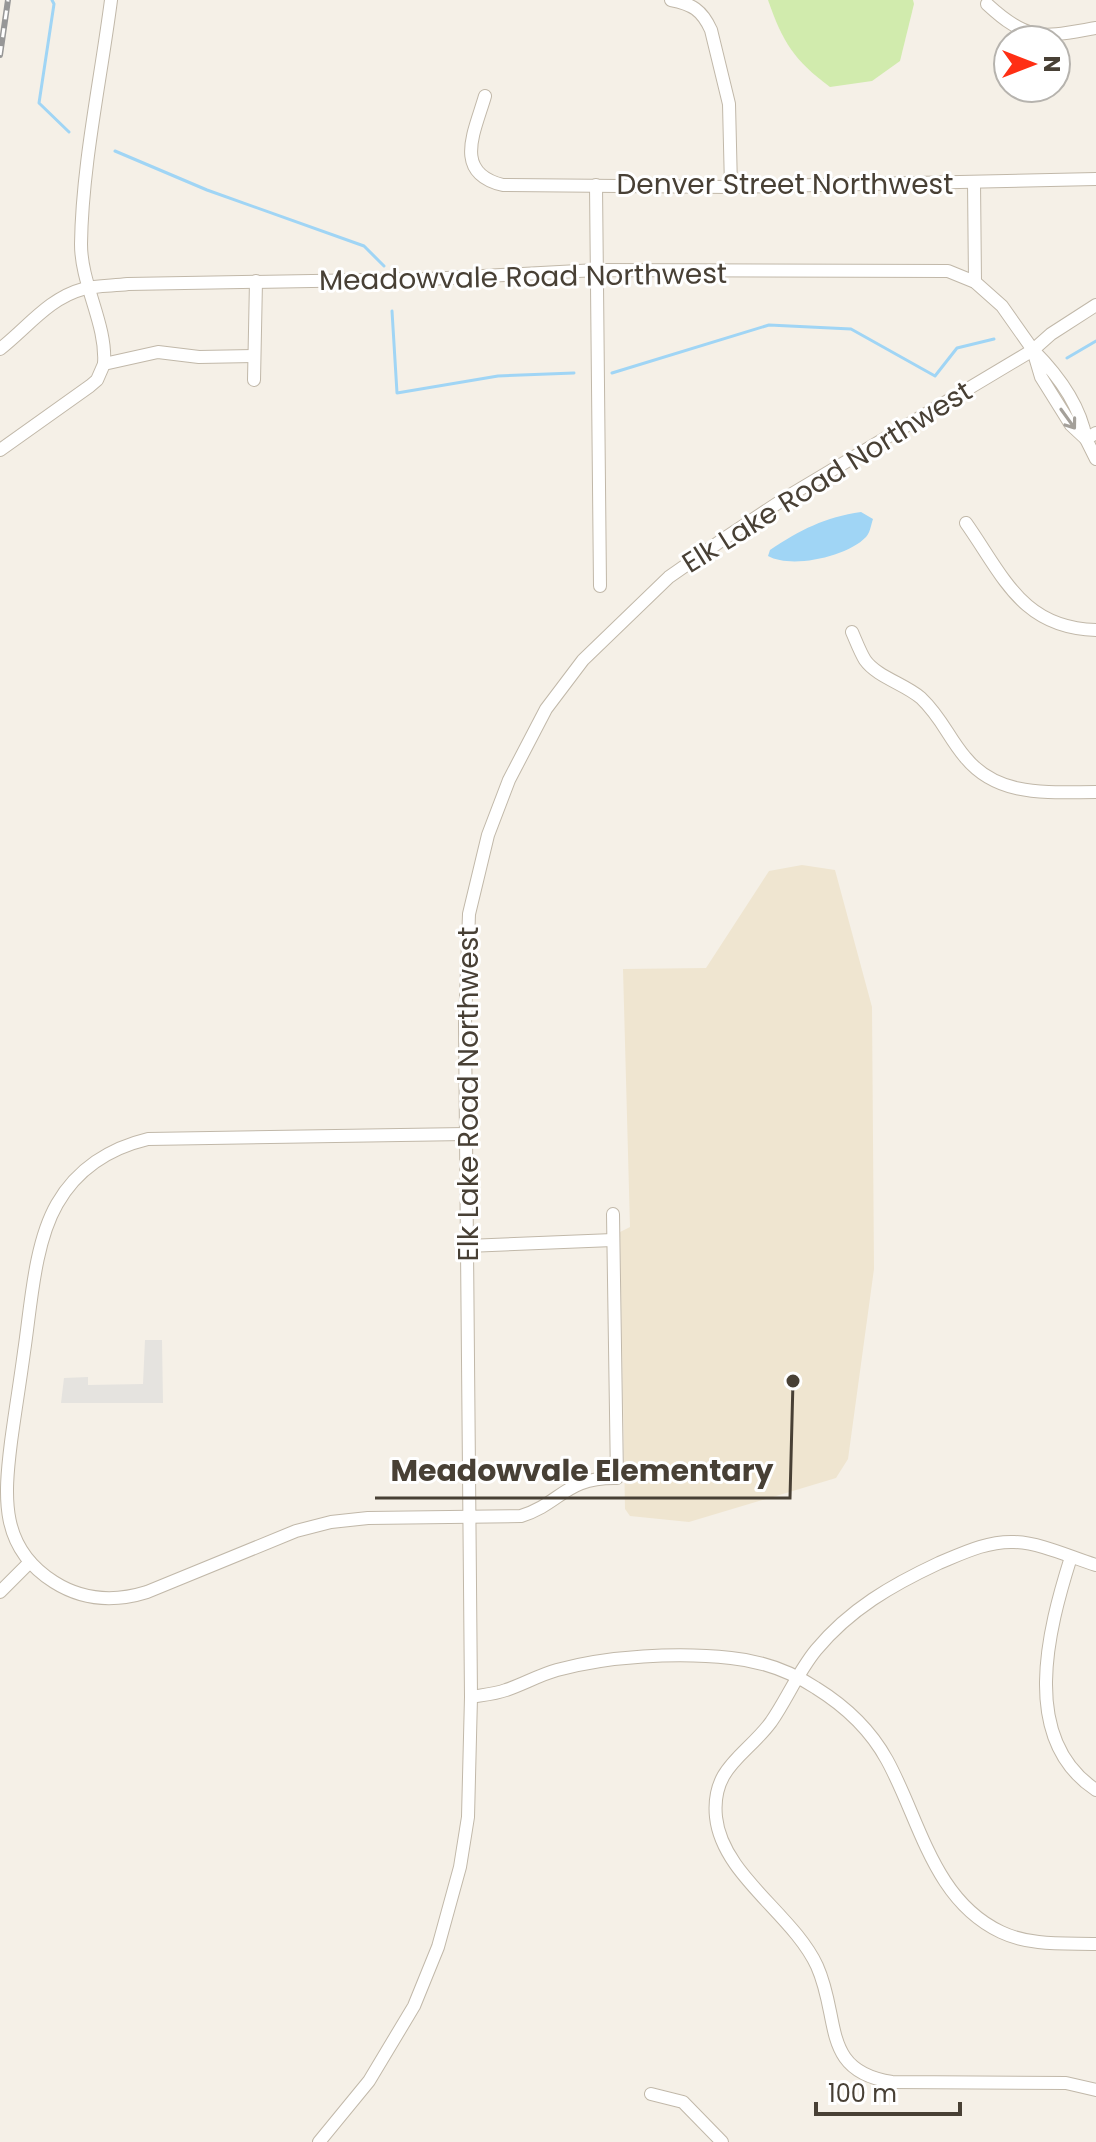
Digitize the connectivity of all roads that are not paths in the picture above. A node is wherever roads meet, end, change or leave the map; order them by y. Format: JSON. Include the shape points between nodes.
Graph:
{"nodes":[{"id":1,"x":111,"y":0,"type":"edge"},
{"id":2,"x":671,"y":0,"type":"edge"},
{"id":3,"x":987,"y":4,"type":"dead end"},
{"id":4,"x":1096,"y":28,"type":"edge"},
{"id":5,"x":485,"y":96,"type":"dead end"},
{"id":6,"x":1096,"y":179,"type":"edge"},
{"id":7,"x":974,"y":182,"type":"junction"},
{"id":8,"x":596,"y":185,"type":"junction"},
{"id":9,"x":731,"y":187,"type":"junction"},
{"id":10,"x":597,"y":270,"type":"junction"},
{"id":11,"x":256,"y":281,"type":"junction"},
{"id":12,"x":975,"y":282,"type":"junction"},
{"id":13,"x":87,"y":288,"type":"junction"},
{"id":14,"x":1096,"y":305,"type":"edge"},
{"id":15,"x":0,"y":349,"type":"edge"},
{"id":16,"x":1033,"y":350,"type":"junction"},
{"id":17,"x":254,"y":356,"type":"junction"},
{"id":18,"x":104,"y":364,"type":"junction"},
{"id":19,"x":254,"y":380,"type":"dead end"},
{"id":20,"x":1091,"y":436,"type":"edge"},
{"id":21,"x":0,"y":450,"type":"edge"},
{"id":22,"x":1096,"y":459,"type":"edge"},
{"id":23,"x":966,"y":523,"type":"dead end"},
{"id":24,"x":600,"y":586,"type":"dead end"},
{"id":25,"x":1096,"y":630,"type":"edge"},
{"id":26,"x":852,"y":632,"type":"dead end"},
{"id":27,"x":1096,"y":792,"type":"edge"},
{"id":28,"x":466,"y":1134,"type":"junction"},
{"id":29,"x":613,"y":1214,"type":"dead end"},
{"id":30,"x":613,"y":1240,"type":"junction"},
{"id":31,"x":467,"y":1246,"type":"junction"},
{"id":32,"x":467,"y":1518,"type":"junction"},
{"id":33,"x":1071,"y":1557,"type":"junction"},
{"id":34,"x":30,"y":1562,"type":"junction"},
{"id":35,"x":1096,"y":1565,"type":"edge"},
{"id":36,"x":0,"y":1592,"type":"edge"},
{"id":37,"x":798,"y":1676,"type":"junction"},
{"id":38,"x":471,"y":1697,"type":"junction"},
{"id":39,"x":1096,"y":1790,"type":"edge"},
{"id":40,"x":1096,"y":1944,"type":"edge"},
{"id":41,"x":1096,"y":2090,"type":"edge"},
{"id":42,"x":651,"y":2094,"type":"dead end"},
{"id":43,"x":319,"y":2142,"type":"edge"},
{"id":44,"x":722,"y":2142,"type":"edge"}],
"edges":[{"from":1,"to":13,"type":"street","via":[[83,204]]},
{"from":2,"to":9,"type":"street","via":[[695,6],[711,30],[729,104]]},
{"from":3,"to":4,"type":"street","via":[[1029,34]]},
{"from":5,"to":8,"type":"street","name":"Denver Street Northwest","via":[[470,150],[473,165],[484,178],[503,185]]},
{"from":6,"to":7,"type":"street","name":"Denver Street Northwest"},
{"from":7,"to":9,"type":"street","name":"Denver Street Northwest"},
{"from":7,"to":12,"type":"street"},
{"from":8,"to":9,"type":"street","name":"Denver Street Northwest"},
{"from":8,"to":10,"type":"street"},
{"from":10,"to":11,"type":"street","name":"Meadowvale Road Northwest"},
{"from":10,"to":12,"type":"street","name":"Meadowvale Road Northwest","via":[[941,270]]},
{"from":10,"to":24,"type":"street"},
{"from":11,"to":13,"type":"street","name":"Meadowvale Road Northwest"},
{"from":11,"to":17,"type":"street"},
{"from":12,"to":16,"type":"street","name":"Meadowvale Road Northwest","via":[[1002,306]]},
{"from":13,"to":15,"type":"street","name":"Meadowvale Road Northwest","via":[[53,303]]},
{"from":13,"to":18,"type":"street","via":[[103,340]]},
{"from":14,"to":16,"type":"street","name":"Elk Lake Road Northwest"},
{"from":16,"to":20,"type":"street","name":"Meadowvale Road Northwest","via":[[1041,377],[1071,425]]},
{"from":16,"to":28,"type":"street","name":"Elk Lake Road Northwest","via":[[787,497],[669,577],[583,660],[546,709],[498,808],[469,914]]},
{"from":17,"to":18,"type":"street","via":[[158,352]]},
{"from":17,"to":19,"type":"street"},
{"from":18,"to":21,"type":"street","via":[[90,386]]},
{"from":20,"to":22,"type":"street","name":"Meadowvale Road Northwest"},
{"from":23,"to":25,"type":"street","via":[[1014,592],[1041,617]]},
{"from":26,"to":27,"type":"street","via":[[867,662],[930,707],[966,759],[984,775],[1027,791]]},
{"from":28,"to":31,"type":"street","name":"Elk Lake Road Northwest"},
{"from":28,"to":34,"type":"street","via":[[148,1139],[116,1149],[76,1178],[57,1203],[45,1233],[8,1466],[8,1520]]},
{"from":29,"to":30,"type":"street"},
{"from":30,"to":31,"type":"street"},
{"from":30,"to":32,"type":"street","via":[[617,1478],[578,1483],[521,1516]]},
{"from":31,"to":32,"type":"street","name":"Elk Lake Road Northwest"},
{"from":32,"to":34,"type":"street","via":[[368,1518],[313,1526],[120,1599],[76,1593]]},
{"from":32,"to":38,"type":"street","name":"Elk Lake Road Northwest"},
{"from":33,"to":35,"type":"street"},
{"from":33,"to":37,"type":"street","via":[[1013,1542],[962,1553],[868,1601],[834,1630]]},
{"from":33,"to":39,"type":"street","via":[[1052,1628],[1049,1715],[1053,1739],[1065,1761]]},
{"from":34,"to":36,"type":"street"},
{"from":37,"to":38,"type":"street","via":[[731,1658],[625,1658],[559,1670]]},
{"from":37,"to":40,"type":"street","via":[[846,1709],[878,1745],[941,1876],[967,1910],[1016,1938]]},
{"from":37,"to":41,"type":"street","via":[[767,1727],[725,1771],[716,1817],[729,1854],[811,1955],[846,2059],[857,2072],[892,2082],[1066,2083]]},
{"from":38,"to":43,"type":"street","name":"Elk Lake Road Northwest","via":[[468,1817],[438,1947],[414,2006],[369,2081]]},
{"from":42,"to":44,"type":"street","via":[[683,2102]]}]}
